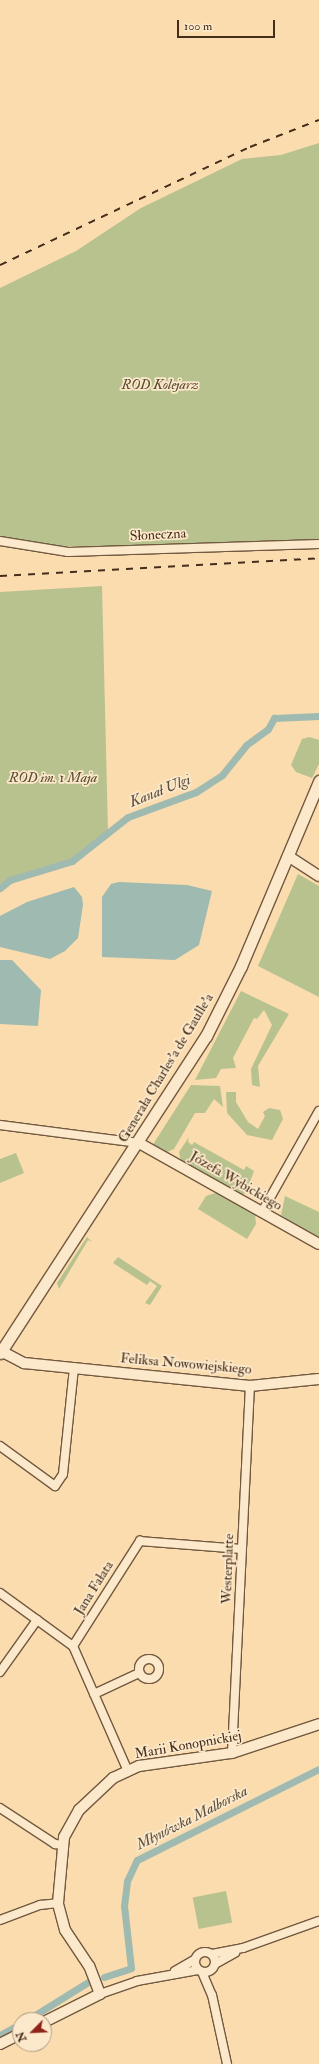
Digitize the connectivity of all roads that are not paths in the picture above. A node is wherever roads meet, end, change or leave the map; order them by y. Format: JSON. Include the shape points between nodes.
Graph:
{"nodes":[{"id":1,"x":0,"y":541,"type":"edge"},
{"id":2,"x":319,"y":544,"type":"edge"},
{"id":3,"x":319,"y":781,"type":"edge"},
{"id":4,"x":288,"y":856,"type":"junction"},
{"id":5,"x":319,"y":876,"type":"edge"},
{"id":6,"x":319,"y":1111,"type":"edge"},
{"id":7,"x":0,"y":1125,"type":"edge"},
{"id":8,"x":139,"y":1143,"type":"junction"},
{"id":9,"x":262,"y":1212,"type":"junction"},
{"id":10,"x":319,"y":1244,"type":"edge"},
{"id":11,"x":1,"y":1352,"type":"edge"},
{"id":12,"x":74,"y":1368,"type":"junction"},
{"id":13,"x":319,"y":1379,"type":"edge"},
{"id":14,"x":250,"y":1386,"type":"junction"},
{"id":15,"x":0,"y":1446,"type":"edge"},
{"id":16,"x":241,"y":1549,"type":"junction"},
{"id":17,"x":0,"y":1593,"type":"edge"},
{"id":18,"x":37,"y":1620,"type":"junction"},
{"id":19,"x":73,"y":1646,"type":"junction"},
{"id":20,"x":0,"y":1672,"type":"edge"},
{"id":21,"x":139,"y":1673,"type":"dead end"},
{"id":22,"x":94,"y":1694,"type":"junction"},
{"id":23,"x":319,"y":1724,"type":"edge"},
{"id":24,"x":232,"y":1753,"type":"junction"},
{"id":25,"x":128,"y":1771,"type":"junction"},
{"id":26,"x":0,"y":1808,"type":"edge"},
{"id":27,"x":63,"y":1845,"type":"junction"},
{"id":28,"x":58,"y":1903,"type":"junction"},
{"id":29,"x":0,"y":1920,"type":"edge"},
{"id":30,"x":319,"y":1921,"type":"edge"},
{"id":31,"x":243,"y":1948,"type":"junction"},
{"id":32,"x":212,"y":1954,"type":"junction"},
{"id":33,"x":194,"y":1960,"type":"junction"},
{"id":34,"x":213,"y":1966,"type":"junction"},
{"id":35,"x":200,"y":1971,"type":"junction"},
{"id":36,"x":172,"y":1973,"type":"junction"},
{"id":37,"x":100,"y":1994,"type":"junction"},
{"id":38,"x":212,"y":1995,"type":"junction"},
{"id":39,"x":52,"y":2018,"type":"edge"},
{"id":40,"x":12,"y":2038,"type":"edge"},
{"id":41,"x":0,"y":2044,"type":"edge"},
{"id":42,"x":227,"y":2064,"type":"edge"}],
"edges":[{"from":1,"to":2,"type":"street","name":"Słoneczna","via":[[68,552]]},
{"from":3,"to":4,"type":"main road","name":"Generała Charles'a de Gaulle'a"},
{"from":4,"to":5,"type":"street"},
{"from":4,"to":8,"type":"main road","name":"Generała Charles'a de Gaulle'a","via":[[224,1000]]},
{"from":6,"to":9,"type":"street"},
{"from":7,"to":8,"type":"street"},
{"from":8,"to":9,"type":"street","name":"Józefa Wybickiego"},
{"from":8,"to":11,"type":"main road","name":"Generała Charles'a de Gaulle'a"},
{"from":9,"to":10,"type":"street","name":"Józefa Wybickiego"},
{"from":11,"to":12,"type":"street","name":"Feliksa Nowowiejskiego","via":[[24,1363]]},
{"from":12,"to":14,"type":"street","name":"Feliksa Nowowiejskiego"},
{"from":12,"to":15,"type":"street","via":[[63,1474],[55,1486]]},
{"from":13,"to":14,"type":"street","name":"Feliksa Nowowiejskiego"},
{"from":14,"to":16,"type":"street","name":"Westerplatte"},
{"from":16,"to":19,"type":"street","name":"Jana Fałata","via":[[143,1540],[137,1544]]},
{"from":16,"to":24,"type":"street","name":"Westerplatte"},
{"from":17,"to":18,"type":"street"},
{"from":18,"to":19,"type":"street"},
{"from":18,"to":20,"type":"street"},
{"from":19,"to":22,"type":"street"},
{"from":21,"to":22,"type":"street"},
{"from":22,"to":25,"type":"street"},
{"from":23,"to":24,"type":"street","name":"Marii Konopnickiej"},
{"from":24,"to":25,"type":"street","name":"Marii Konopnickiej","via":[[153,1763]]},
{"from":25,"to":27,"type":"street","name":"Marii Konopnickiej","via":[[101,1787],[79,1810],[66,1830]]},
{"from":26,"to":27,"type":"street","via":[[55,1844]]},
{"from":27,"to":28,"type":"street","name":"Marii Konopnickiej"},
{"from":28,"to":29,"type":"street","via":[[29,1908]]},
{"from":28,"to":37,"type":"street","name":"Marii Konopnickiej","via":[[66,1930],[89,1966]]},
{"from":30,"to":31,"type":"street"},
{"from":31,"to":32,"type":"street"},
{"from":31,"to":34,"type":"street"},
{"from":32,"to":33,"type":"street","via":[[200,1952]]},
{"from":32,"to":34,"type":"street"},
{"from":33,"to":35,"type":"street"},
{"from":33,"to":36,"type":"street"},
{"from":34,"to":35,"type":"street"},
{"from":34,"to":38,"type":"street"},
{"from":35,"to":36,"type":"street"},
{"from":35,"to":38,"type":"street"},
{"from":36,"to":37,"type":"street"},
{"from":37,"to":39,"type":"street"},
{"from":38,"to":42,"type":"street"},
{"from":40,"to":41,"type":"street"}]}
